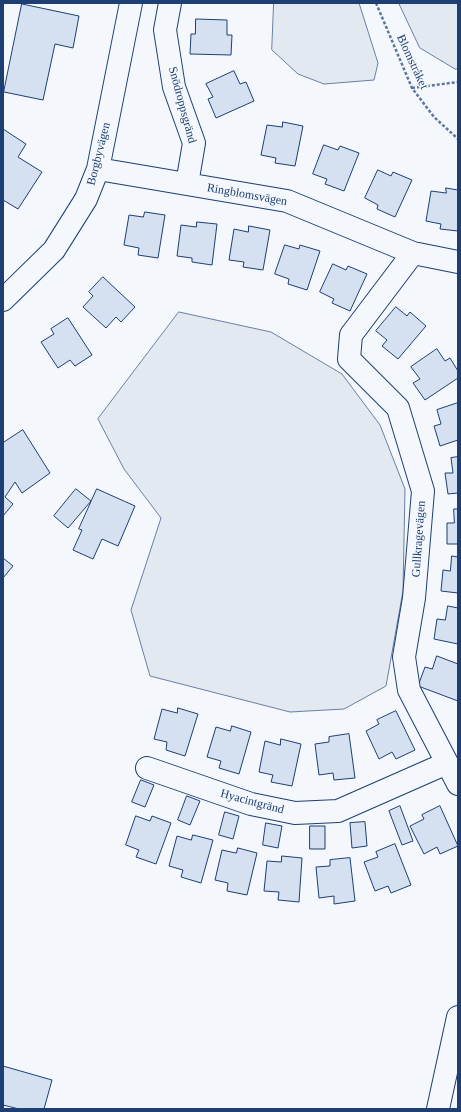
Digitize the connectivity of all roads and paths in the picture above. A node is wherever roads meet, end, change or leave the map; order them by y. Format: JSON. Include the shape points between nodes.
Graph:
{"nodes":[{"id":1,"x":131,"y":3,"type":"edge"},
{"id":2,"x":170,"y":3,"type":"edge"},
{"id":3,"x":376,"y":3,"type":"edge"},
{"id":4,"x":458,"y":82,"type":"edge"},
{"id":5,"x":412,"y":88,"type":"junction"},
{"id":6,"x":458,"y":139,"type":"edge"},
{"id":7,"x":98,"y":169,"type":"junction"},
{"id":8,"x":187,"y":184,"type":"junction"},
{"id":9,"x":413,"y":253,"type":"junction"},
{"id":10,"x":458,"y":262,"type":"edge"},
{"id":11,"x":3,"y":300,"type":"edge"},
{"id":12,"x":447,"y":763,"type":"junction"},
{"id":13,"x":147,"y":768,"type":"dead end"},
{"id":14,"x":458,"y":784,"type":"edge"},
{"id":15,"x":458,"y":1017,"type":"edge"},
{"id":16,"x":438,"y":1109,"type":"edge"}],
"edges":[{"from":1,"to":7,"type":"street","name":"Borgbyvägen"},
{"from":2,"to":8,"type":"street","name":"Snödroppsgränd","via":[[165,30],[174,87],[194,143]]},
{"from":3,"to":5,"type":"path","name":"Blomstråket"},
{"from":4,"to":5,"type":"path"},
{"from":5,"to":6,"type":"path","name":"Blomstråket","via":[[434,117]]},
{"from":7,"to":8,"type":"street","name":"Ringblomsvägen"},
{"from":7,"to":11,"type":"street","name":"Borgbyvägen","via":[[86,199],[54,250]]},
{"from":8,"to":9,"type":"street","name":"Ringblomsvägen","via":[[287,200]]},
{"from":9,"to":10,"type":"street","name":"Ringblomsvägen"},
{"from":9,"to":12,"type":"street","name":"Gullkragevägen","via":[[351,335],[350,358],[398,408],[423,491],[414,598],[404,657],[409,690]]},
{"from":12,"to":13,"type":"street","name":"Hyacintgränd","via":[[338,812],[295,813],[251,804]]},
{"from":12,"to":14,"type":"street","name":"Gullkragevägen"},
{"from":15,"to":16,"type":"street"}]}
